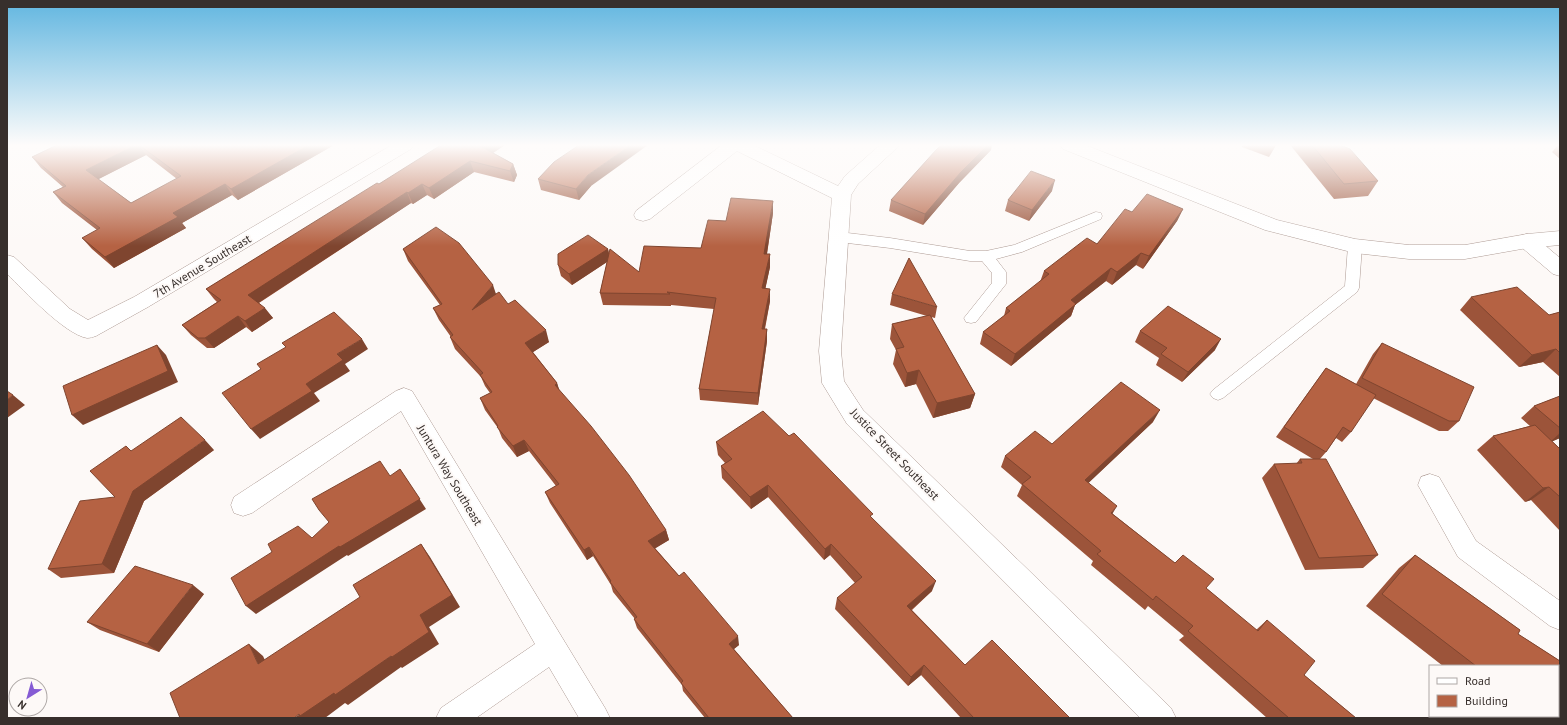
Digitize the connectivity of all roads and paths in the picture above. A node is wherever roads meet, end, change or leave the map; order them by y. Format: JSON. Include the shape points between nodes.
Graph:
{"nodes":[{"id":1,"x":348,"y":179,"type":"edge"},
{"id":2,"x":690,"y":179,"type":"edge"},
{"id":3,"x":809,"y":179,"type":"edge"},
{"id":4,"x":852,"y":179,"type":"edge"},
{"id":5,"x":1155,"y":179,"type":"edge"},
{"id":6,"x":842,"y":195,"type":"junction"},
{"id":7,"x":643,"y":215,"type":"dead end"},
{"id":8,"x":1096,"y":216,"type":"dead end"},
{"id":9,"x":839,"y":237,"type":"junction"},
{"id":10,"x":1560,"y":238,"type":"edge"},
{"id":11,"x":1527,"y":241,"type":"junction"},
{"id":12,"x":1355,"y":246,"type":"junction"},
{"id":13,"x":986,"y":256,"type":"junction"},
{"id":14,"x":7,"y":262,"type":"edge"},
{"id":15,"x":1560,"y":269,"type":"edge"},
{"id":16,"x":971,"y":318,"type":"dead end"},
{"id":17,"x":1218,"y":394,"type":"dead end"},
{"id":18,"x":1430,"y":484,"type":"dead end"},
{"id":19,"x":243,"y":505,"type":"dead end"},
{"id":20,"x":1560,"y":617,"type":"edge"},
{"id":21,"x":553,"y":648,"type":"junction"},
{"id":22,"x":451,"y":718,"type":"edge"},
{"id":23,"x":595,"y":718,"type":"edge"},
{"id":24,"x":1161,"y":718,"type":"edge"}],
"edges":[{"from":1,"to":14,"type":"street","name":"7th Avenue Southeast","via":[[141,302],[88,330],[63,315]]},
{"from":2,"to":7,"type":"street"},
{"from":3,"to":6,"type":"street"},
{"from":4,"to":6,"type":"street"},
{"from":5,"to":12,"type":"street","via":[[1272,225]]},
{"from":6,"to":9,"type":"street","name":"Justice Street Southeast"},
{"from":8,"to":13,"type":"lane","via":[[1017,249]]},
{"from":9,"to":13,"type":"lane","via":[[970,256]]},
{"from":9,"to":24,"type":"street","name":"Justice Street Southeast","via":[[830,351],[833,383],[855,417]]},
{"from":10,"to":11,"type":"street"},
{"from":11,"to":12,"type":"street","via":[[1465,252],[1410,252]]},
{"from":11,"to":15,"type":"street"},
{"from":12,"to":17,"type":"lane","via":[[1352,288]]},
{"from":13,"to":16,"type":"lane","via":[[999,272],[999,284]]},
{"from":18,"to":20,"type":"street","via":[[1467,549]]},
{"from":19,"to":21,"type":"street","name":"Juntura Way Southeast","via":[[404,397]]},
{"from":21,"to":22,"type":"street"},
{"from":21,"to":23,"type":"street","name":"Juntura Way Southeast"}]}
